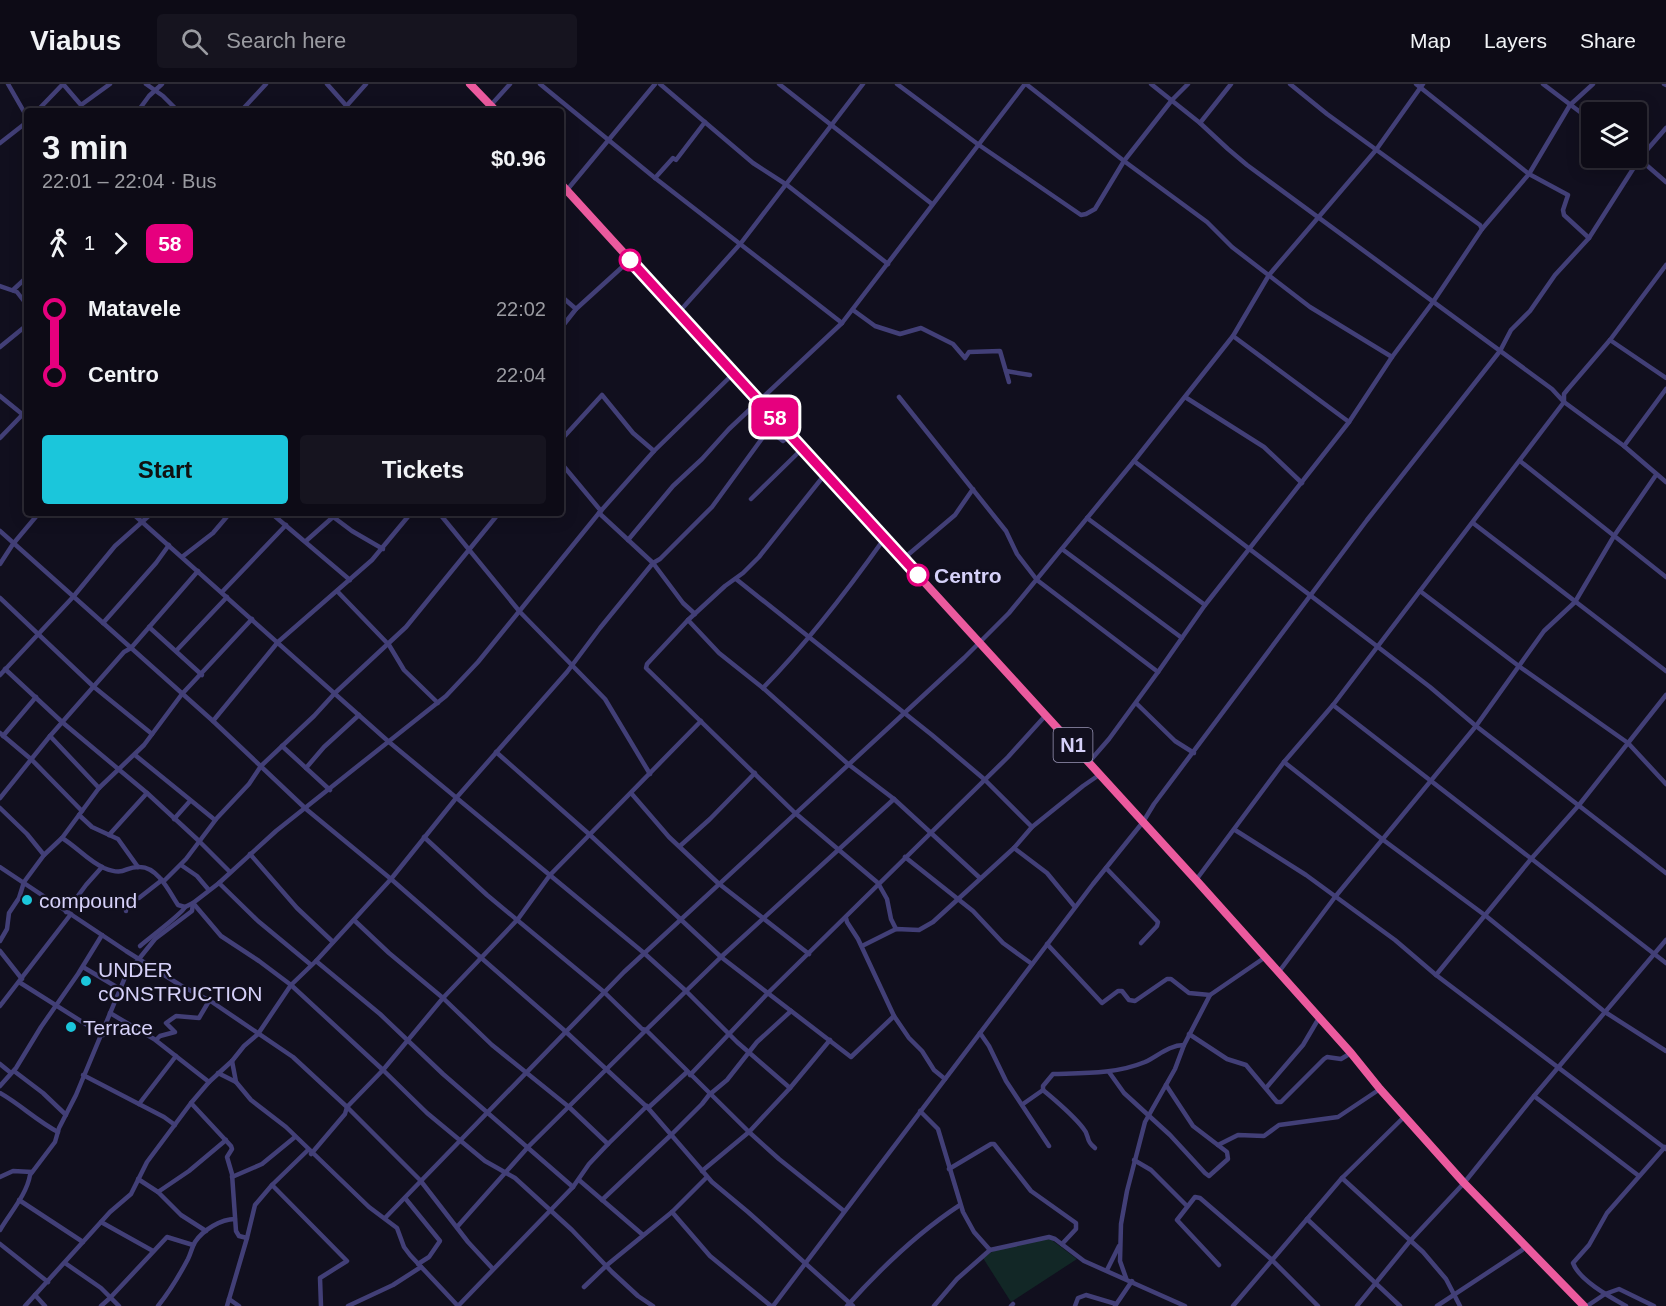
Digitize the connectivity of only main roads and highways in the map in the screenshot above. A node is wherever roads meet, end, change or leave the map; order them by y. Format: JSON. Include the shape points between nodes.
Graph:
{"nodes":[{"id":1,"x":470,"y":84,"type":"edge"},
{"id":2,"x":493,"y":108,"type":"edge"},
{"id":3,"x":564,"y":187,"type":"edge"},
{"id":4,"x":1585,"y":1306,"type":"edge"}],
"edges":[{"from":1,"to":2,"type":"highway"},
{"from":3,"to":4,"type":"highway","number":"N1","via":[[1196,880],[1464,1183]]}]}
